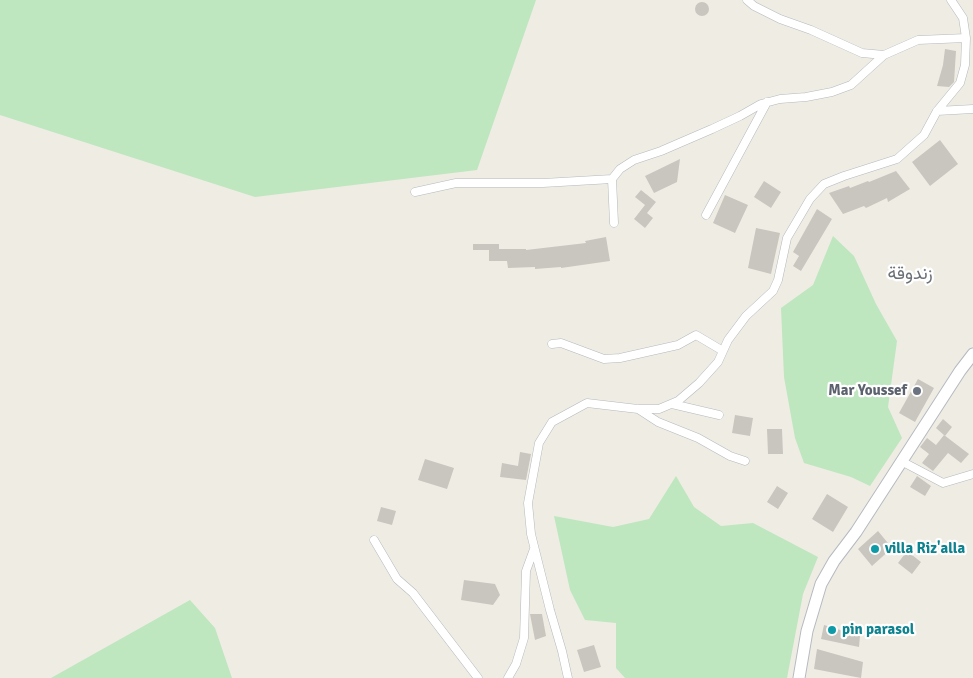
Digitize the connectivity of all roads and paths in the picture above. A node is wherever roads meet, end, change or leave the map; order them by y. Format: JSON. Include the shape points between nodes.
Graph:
{"nodes":[{"id":1,"x":747,"y":0,"type":"edge"},
{"id":2,"x":951,"y":0,"type":"edge"},
{"id":3,"x":966,"y":38,"type":"junction"},
{"id":4,"x":884,"y":55,"type":"junction"},
{"id":5,"x":767,"y":102,"type":"junction"},
{"id":6,"x":973,"y":109,"type":"edge"},
{"id":7,"x":937,"y":111,"type":"junction"},
{"id":8,"x":612,"y":179,"type":"junction"},
{"id":9,"x":415,"y":192,"type":"dead end"},
{"id":10,"x":706,"y":215,"type":"dead end"},
{"id":11,"x":614,"y":222,"type":"dead end"},
{"id":12,"x":552,"y":344,"type":"dead end"},
{"id":13,"x":723,"y":351,"type":"junction"},
{"id":14,"x":973,"y":354,"type":"edge"},
{"id":15,"x":672,"y":404,"type":"junction"},
{"id":16,"x":638,"y":409,"type":"junction"},
{"id":17,"x":719,"y":415,"type":"dead end"},
{"id":18,"x":745,"y":461,"type":"dead end"},
{"id":19,"x":901,"y":461,"type":"junction"},
{"id":20,"x":973,"y":474,"type":"edge"},
{"id":21,"x":374,"y":540,"type":"dead end"},
{"id":22,"x":534,"y":549,"type":"junction"},
{"id":23,"x":478,"y":678,"type":"edge"},
{"id":24,"x":508,"y":678,"type":"edge"},
{"id":25,"x":568,"y":678,"type":"edge"},
{"id":26,"x":799,"y":678,"type":"edge"}],
"edges":[{"from":1,"to":4,"type":"street","via":[[780,18],[862,53]]},
{"from":2,"to":3,"type":"street","via":[[963,18]]},
{"from":3,"to":4,"type":"street","via":[[918,40]]},
{"from":3,"to":7,"type":"street","via":[[965,65],[960,83]]},
{"from":4,"to":5,"type":"street","via":[[851,85],[832,92]]},
{"from":5,"to":8,"type":"street","via":[[661,152],[634,160]]},
{"from":5,"to":10,"type":"street"},
{"from":6,"to":7,"type":"street"},
{"from":7,"to":13,"type":"street","via":[[924,135],[897,159],[824,184],[810,199],[787,238],[773,291],[746,316]]},
{"from":8,"to":9,"type":"street","via":[[456,183]]},
{"from":8,"to":11,"type":"street"},
{"from":12,"to":13,"type":"street","via":[[561,343],[604,359],[620,358],[678,345],[696,335]]},
{"from":13,"to":15,"type":"street","via":[[718,362],[699,383]]},
{"from":14,"to":19,"type":"street"},
{"from":15,"to":16,"type":"street","via":[[659,409]]},
{"from":15,"to":17,"type":"street"},
{"from":16,"to":18,"type":"street","via":[[658,422]]},
{"from":16,"to":22,"type":"street","via":[[587,403],[552,422],[539,443],[528,503]]},
{"from":19,"to":20,"type":"street","via":[[943,482]]},
{"from":19,"to":26,"type":"street","via":[[821,584],[807,631]]},
{"from":21,"to":23,"type":"street","via":[[397,579],[413,593]]},
{"from":22,"to":24,"type":"street","via":[[526,572],[524,638]]},
{"from":22,"to":25,"type":"street"}]}
